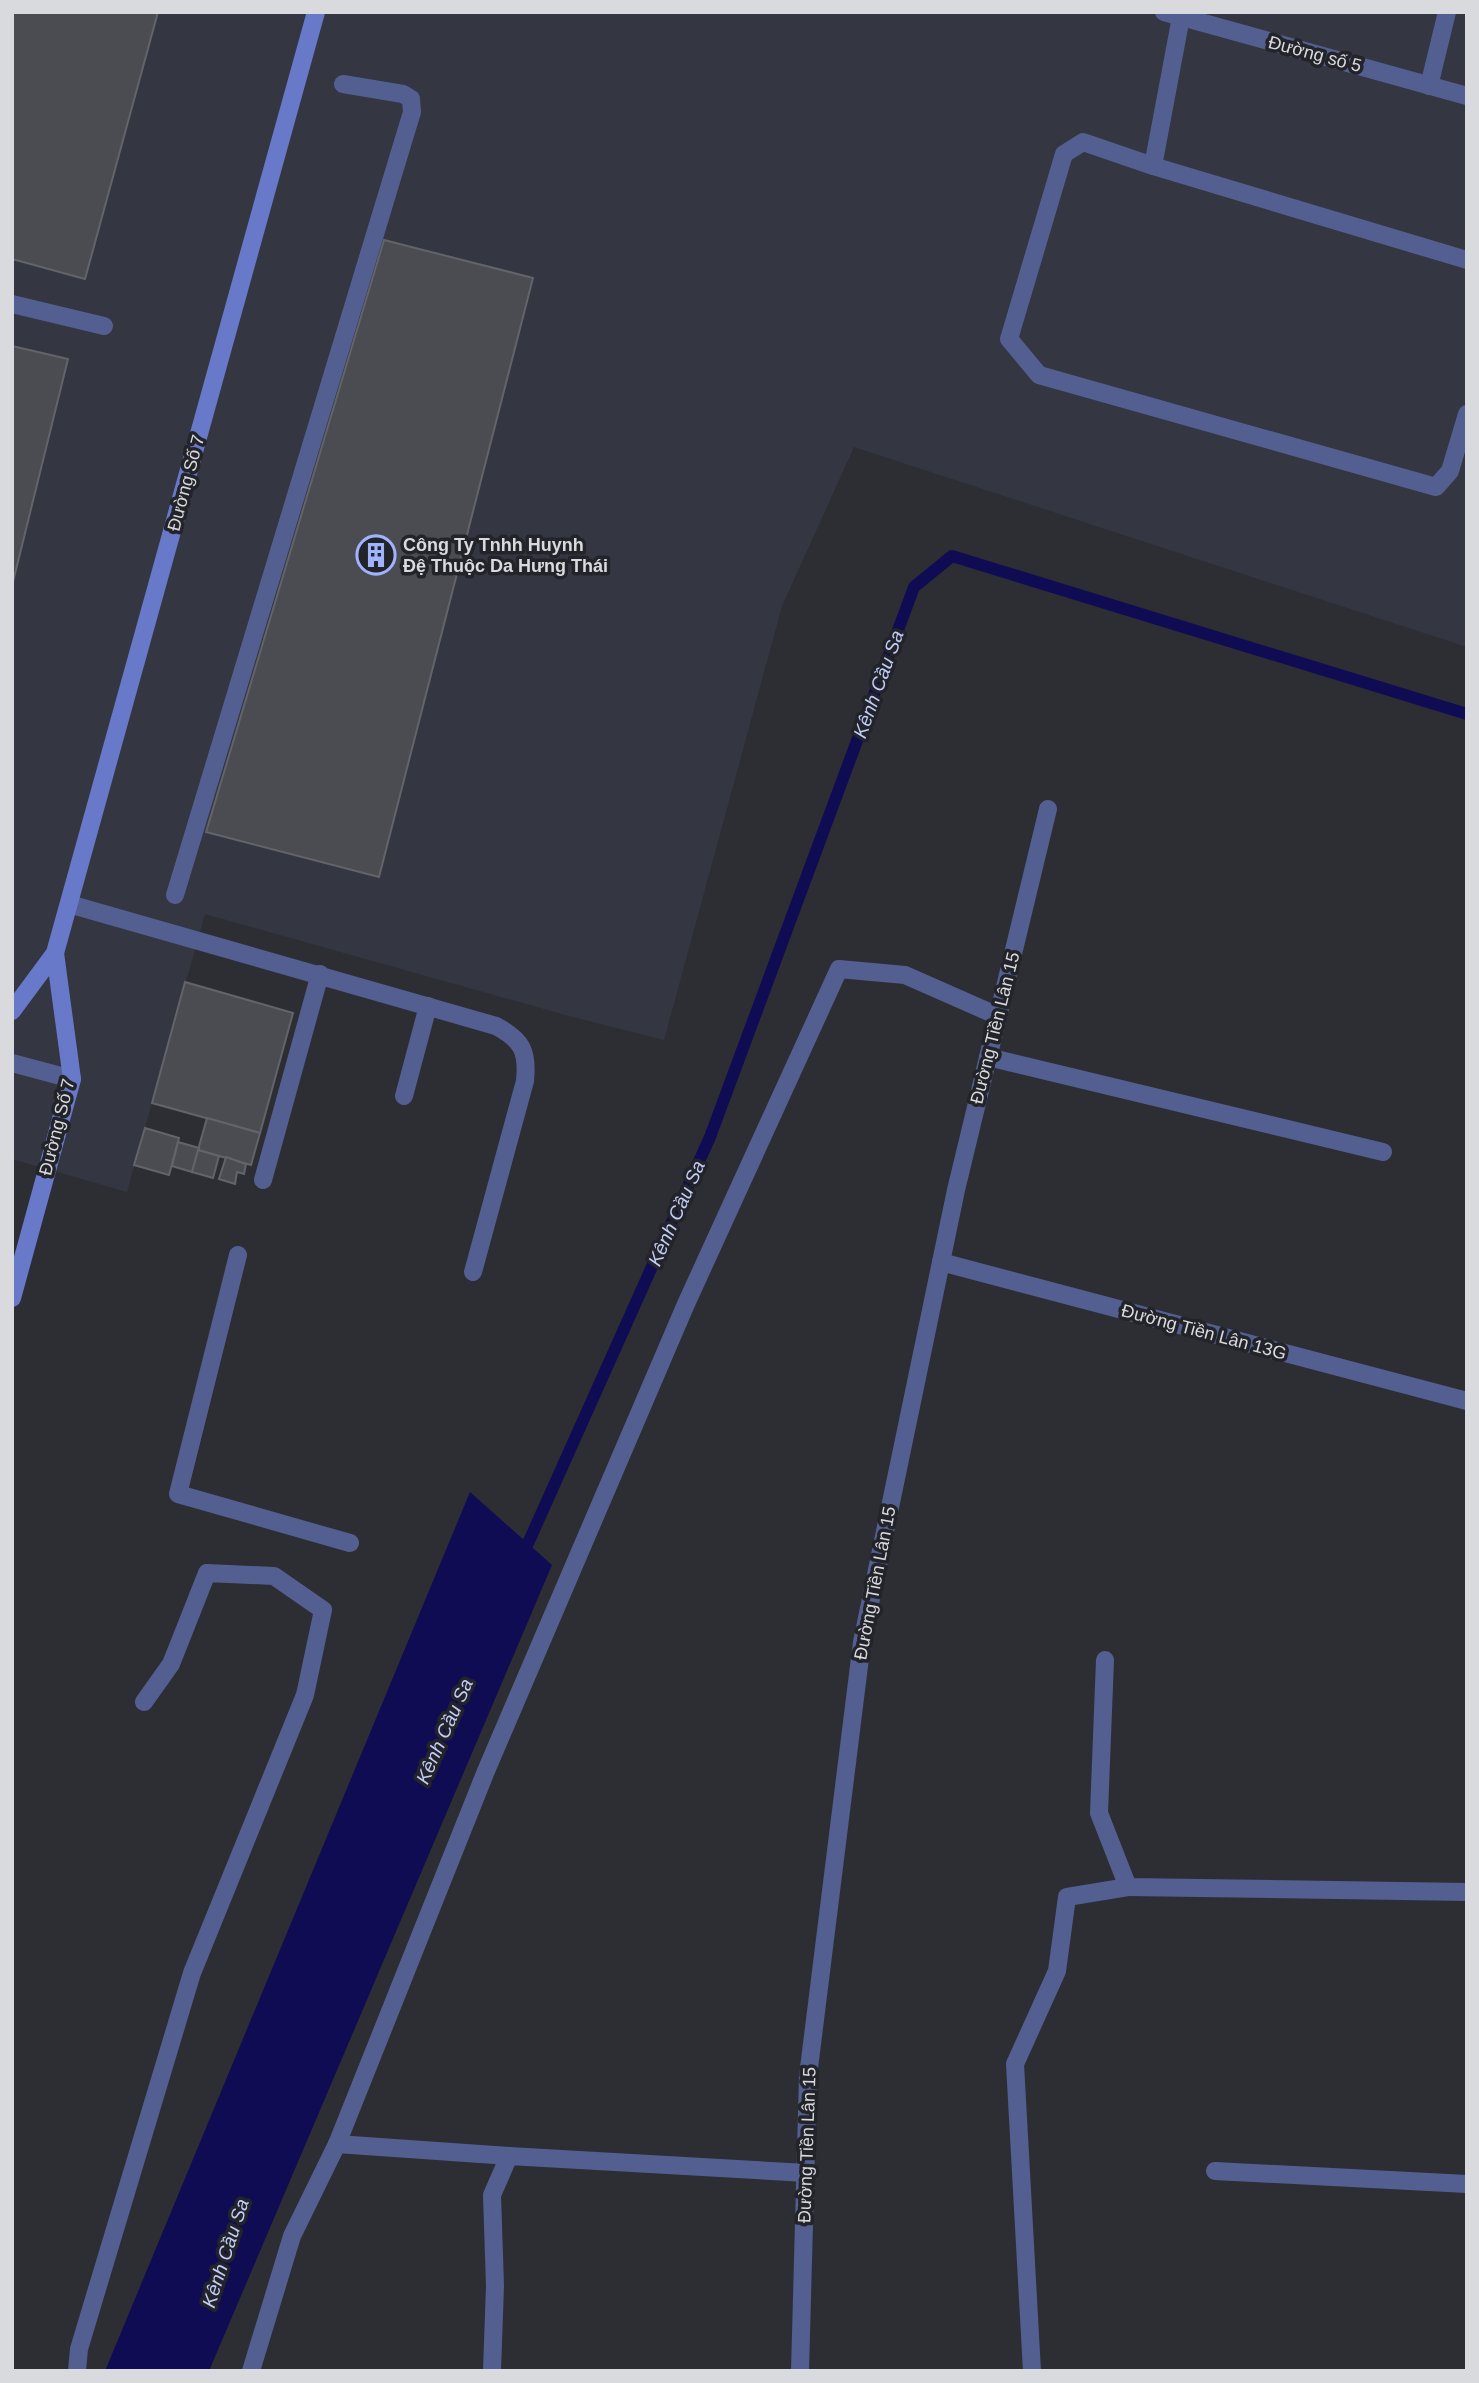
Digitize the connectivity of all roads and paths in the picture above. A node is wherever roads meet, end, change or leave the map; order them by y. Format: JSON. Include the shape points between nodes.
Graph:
{"nodes":[{"id":1,"x":316,"y":12,"type":"edge"},
{"id":2,"x":1447,"y":12,"type":"edge"},
{"id":3,"x":1172,"y":15,"type":"edge"},
{"id":4,"x":1209,"y":18,"type":"edge"},
{"id":5,"x":343,"y":84,"type":"dead end"},
{"id":6,"x":1429,"y":86,"type":"junction"},
{"id":7,"x":1467,"y":96,"type":"edge"},
{"id":8,"x":1153,"y":166,"type":"junction"},
{"id":9,"x":1467,"y":260,"type":"edge"},
{"id":10,"x":12,"y":304,"type":"edge"},
{"id":11,"x":104,"y":326,"type":"dead end"},
{"id":12,"x":1467,"y":414,"type":"edge"},
{"id":13,"x":1048,"y":809,"type":"dead end"},
{"id":14,"x":176,"y":895,"type":"dead end"},
{"id":15,"x":69,"y":904,"type":"junction"},
{"id":16,"x":55,"y":953,"type":"junction"},
{"id":17,"x":320,"y":974,"type":"junction"},
{"id":18,"x":428,"y":1006,"type":"junction"},
{"id":19,"x":12,"y":1011,"type":"edge"},
{"id":20,"x":998,"y":1016,"type":"junction"},
{"id":21,"x":988,"y":1058,"type":"junction"},
{"id":22,"x":12,"y":1063,"type":"edge"},
{"id":23,"x":72,"y":1079,"type":"junction"},
{"id":24,"x":404,"y":1096,"type":"dead end"},
{"id":25,"x":1383,"y":1152,"type":"dead end"},
{"id":26,"x":263,"y":1180,"type":"dead end"},
{"id":27,"x":239,"y":1255,"type":"dead end"},
{"id":28,"x":940,"y":1262,"type":"junction"},
{"id":29,"x":473,"y":1272,"type":"dead end"},
{"id":30,"x":12,"y":1298,"type":"edge"},
{"id":31,"x":1467,"y":1401,"type":"edge"},
{"id":32,"x":350,"y":1543,"type":"dead end"},
{"id":33,"x":1105,"y":1660,"type":"dead end"},
{"id":34,"x":144,"y":1702,"type":"dead end"},
{"id":35,"x":1128,"y":1887,"type":"junction"},
{"id":36,"x":1467,"y":1892,"type":"edge"},
{"id":37,"x":337,"y":2144,"type":"junction"},
{"id":38,"x":509,"y":2157,"type":"junction"},
{"id":39,"x":1215,"y":2171,"type":"dead end"},
{"id":40,"x":806,"y":2173,"type":"junction"},
{"id":41,"x":1467,"y":2184,"type":"edge"},
{"id":42,"x":77,"y":2371,"type":"edge"},
{"id":43,"x":251,"y":2371,"type":"edge"},
{"id":44,"x":492,"y":2371,"type":"edge"},
{"id":45,"x":800,"y":2371,"type":"edge"},
{"id":46,"x":1032,"y":2371,"type":"edge"}],
"edges":[{"from":1,"to":15,"type":"street","name":"Đường Số 7"},
{"from":2,"to":6,"type":"street"},
{"from":3,"to":4,"type":"street","name":"Đường số 5"},
{"from":3,"to":8,"type":"street"},
{"from":4,"to":6,"type":"street","name":"Đường số 5"},
{"from":5,"to":14,"type":"street","via":[[403,94],[411,99],[412,112]]},
{"from":6,"to":7,"type":"street","name":"Đường số 5"},
{"from":8,"to":9,"type":"street"},
{"from":8,"to":12,"type":"street","via":[[1083,142],[1064,154],[1009,339],[1039,375],[1436,487],[1450,471]]},
{"from":10,"to":11,"type":"street"},
{"from":13,"to":20,"type":"street","name":"Đường Tiền Lân 15"},
{"from":15,"to":16,"type":"street","name":"Đường Số 7"},
{"from":15,"to":17,"type":"street"},
{"from":16,"to":19,"type":"street","name":"Đường Số 7"},
{"from":16,"to":23,"type":"street","name":"Đường Số 7"},
{"from":17,"to":18,"type":"street"},
{"from":17,"to":26,"type":"street"},
{"from":18,"to":24,"type":"street"},
{"from":18,"to":29,"type":"street","via":[[509,1033],[519,1043],[527,1064]]},
{"from":20,"to":21,"type":"street","name":"Đường Tiền Lân 15"},
{"from":20,"to":37,"type":"street","via":[[905,975],[839,969],[686,1304],[491,1758]]},
{"from":21,"to":25,"type":"street"},
{"from":21,"to":28,"type":"street","name":"Đường Tiền Lân 15"},
{"from":22,"to":23,"type":"street"},
{"from":23,"to":30,"type":"street","name":"Đường Số 7"},
{"from":27,"to":32,"type":"street","via":[[178,1494]]},
{"from":28,"to":31,"type":"street","name":"Đường Tiền Lân 13G"},
{"from":28,"to":40,"type":"street","name":"Đường Tiền Lân 15","via":[[862,1642],[808,2076]]},
{"from":33,"to":35,"type":"street","via":[[1100,1812]]},
{"from":34,"to":42,"type":"street","via":[[171,1664],[207,1573],[274,1576],[323,1610],[305,1695],[192,1973],[79,2348]]},
{"from":35,"to":36,"type":"street"},
{"from":35,"to":46,"type":"street","via":[[1067,1898],[1057,1971],[1015,2064]]},
{"from":37,"to":38,"type":"street"},
{"from":37,"to":43,"type":"street","via":[[292,2236]]},
{"from":38,"to":40,"type":"street"},
{"from":38,"to":44,"type":"street","via":[[492,2195]]},
{"from":39,"to":41,"type":"street"},
{"from":40,"to":45,"type":"street","name":"Đường Tiền Lân 15"}]}
